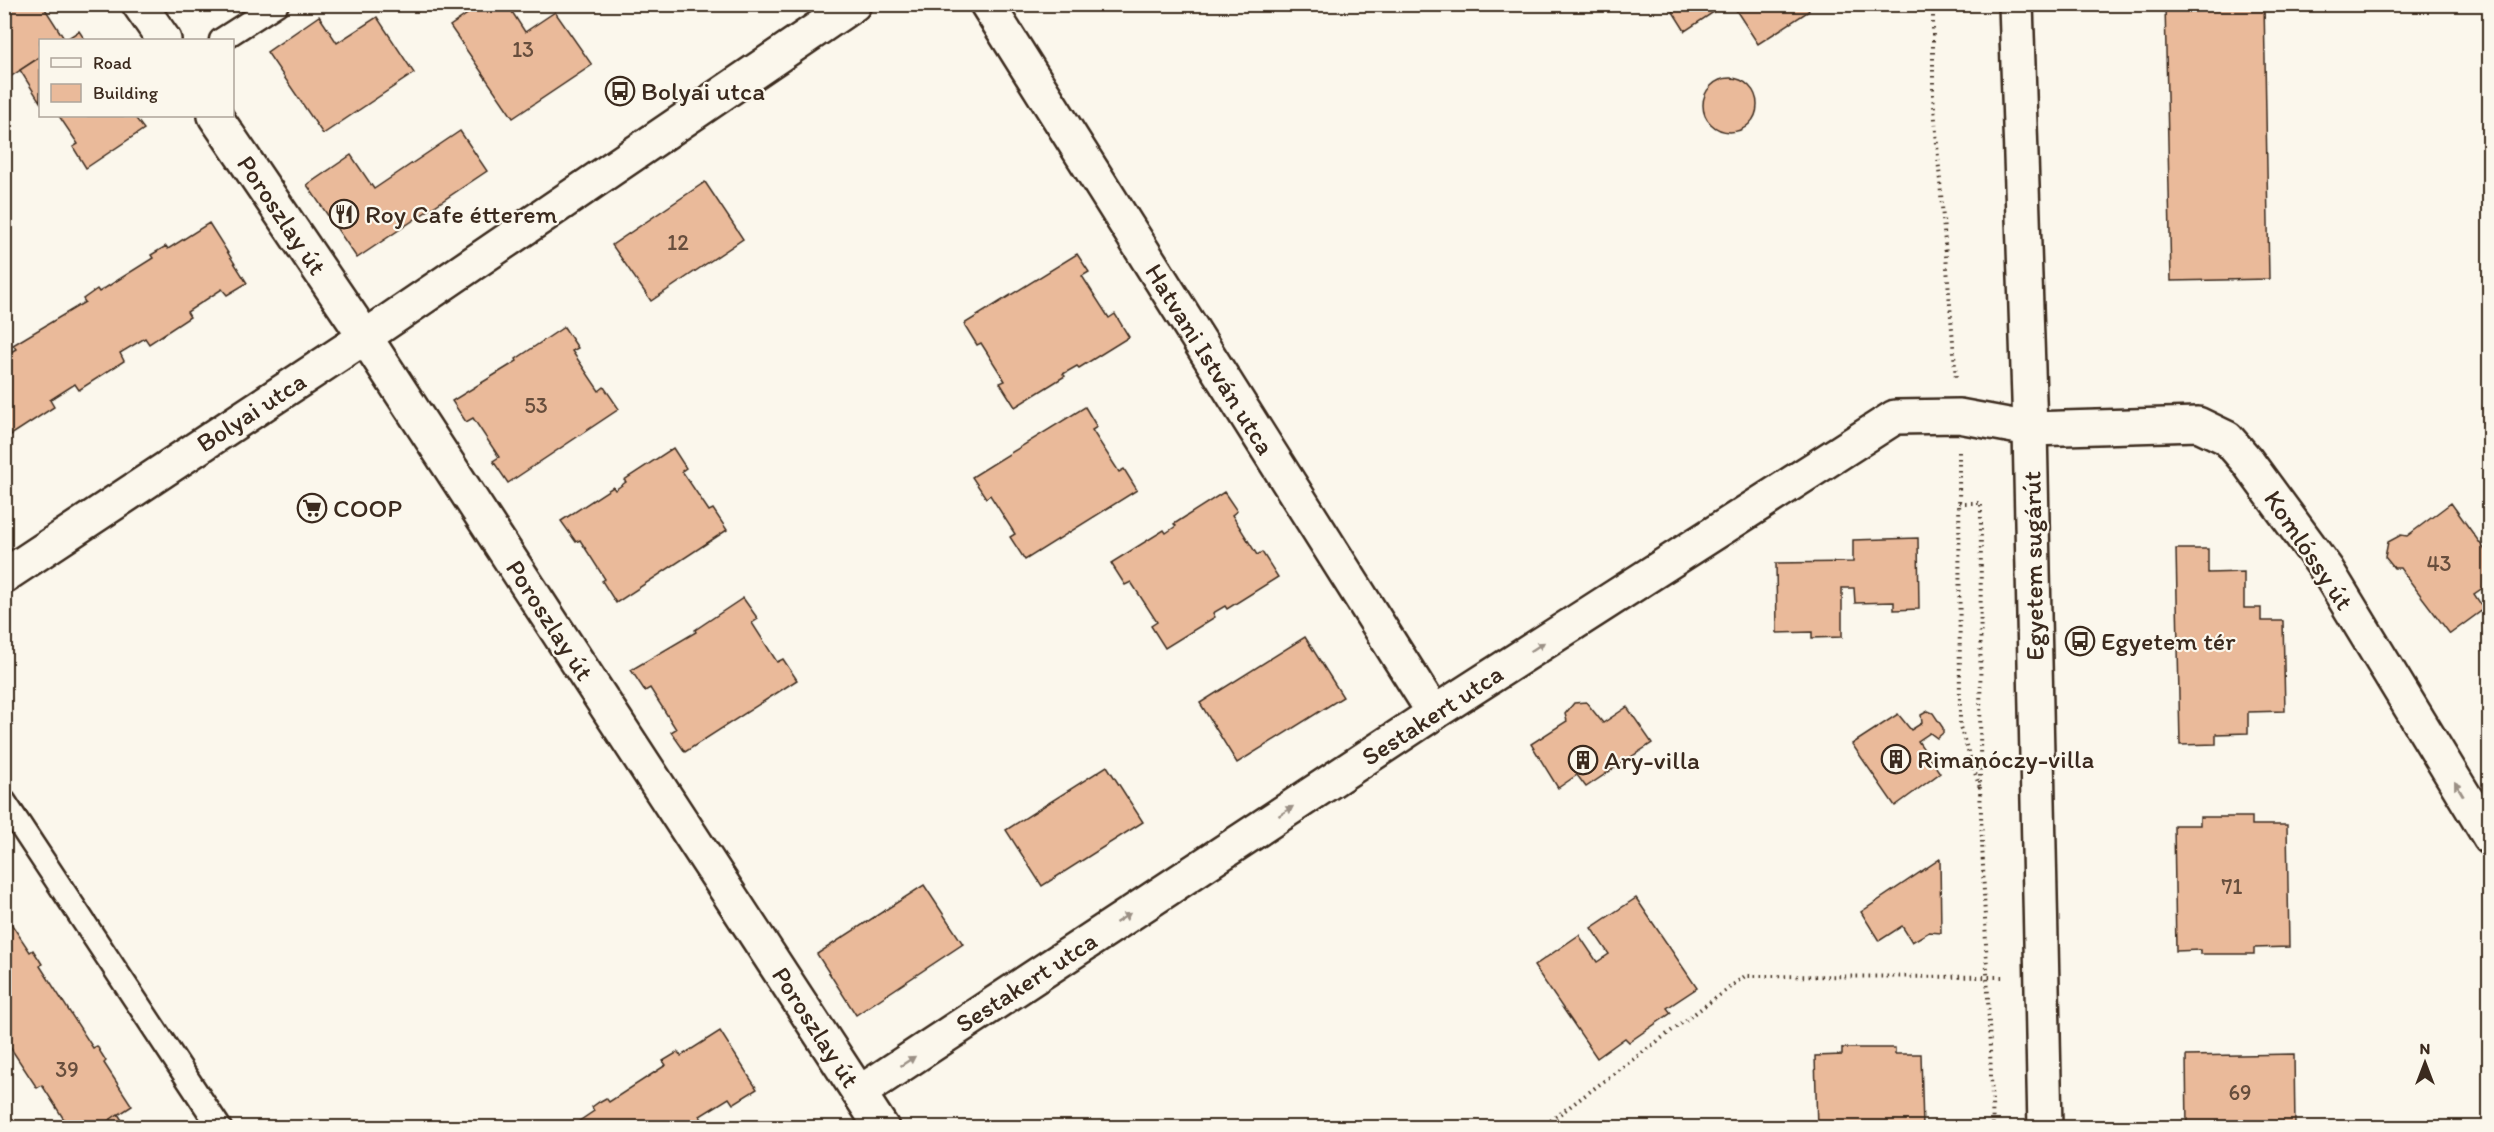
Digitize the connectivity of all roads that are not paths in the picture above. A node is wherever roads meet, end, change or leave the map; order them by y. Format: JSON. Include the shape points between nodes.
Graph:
{"nodes":[{"id":1,"x":139,"y":4,"type":"edge"},
{"id":2,"x":277,"y":4,"type":"edge"},
{"id":3,"x":854,"y":4,"type":"edge"},
{"id":4,"x":987,"y":4,"type":"edge"},
{"id":5,"x":2016,"y":4,"type":"edge"},
{"id":6,"x":163,"y":39,"type":"edge"},
{"id":7,"x":223,"y":39,"type":"edge"},
{"id":8,"x":215,"y":117,"type":"edge"},
{"id":9,"x":365,"y":337,"type":"junction"},
{"id":10,"x":2030,"y":429,"type":"junction"},
{"id":11,"x":4,"y":576,"type":"edge"},
{"id":12,"x":1434,"y":713,"type":"junction"},
{"id":13,"x":4,"y":801,"type":"edge"},
{"id":14,"x":2490,"y":838,"type":"edge"},
{"id":15,"x":859,"y":1093,"type":"junction"},
{"id":16,"x":220,"y":1128,"type":"edge"},
{"id":17,"x":882,"y":1128,"type":"edge"},
{"id":18,"x":2045,"y":1128,"type":"edge"}],
"edges":[{"from":1,"to":6,"type":"street"},
{"from":2,"to":7,"type":"lane"},
{"from":3,"to":9,"type":"street","name":"Bolyai utca"},
{"from":4,"to":12,"type":"street","name":"Hatvani István utca"},
{"from":5,"to":10,"type":"street","name":"Egyetem sugárút"},
{"from":8,"to":9,"type":"street","name":"Poroszlay út"},
{"from":9,"to":11,"type":"street","name":"Bolyai utca"},
{"from":9,"to":15,"type":"street","name":"Poroszlay út"},
{"from":12,"to":10,"type":"street","name":"Sestakert utca","one_way":true,"via":[[1896,417],[1959,416]]},
{"from":14,"to":10,"type":"street","name":"Komlóssy út","one_way":true,"via":[[2327,570],[2227,438],[2198,424]]},
{"from":10,"to":18,"type":"street","name":"Egyetem sugárút"},
{"from":15,"to":12,"type":"street","name":"Sestakert utca","one_way":true},
{"from":13,"to":16,"type":"lane"},
{"from":15,"to":17,"type":"street","name":"Poroszlay út"}]}
